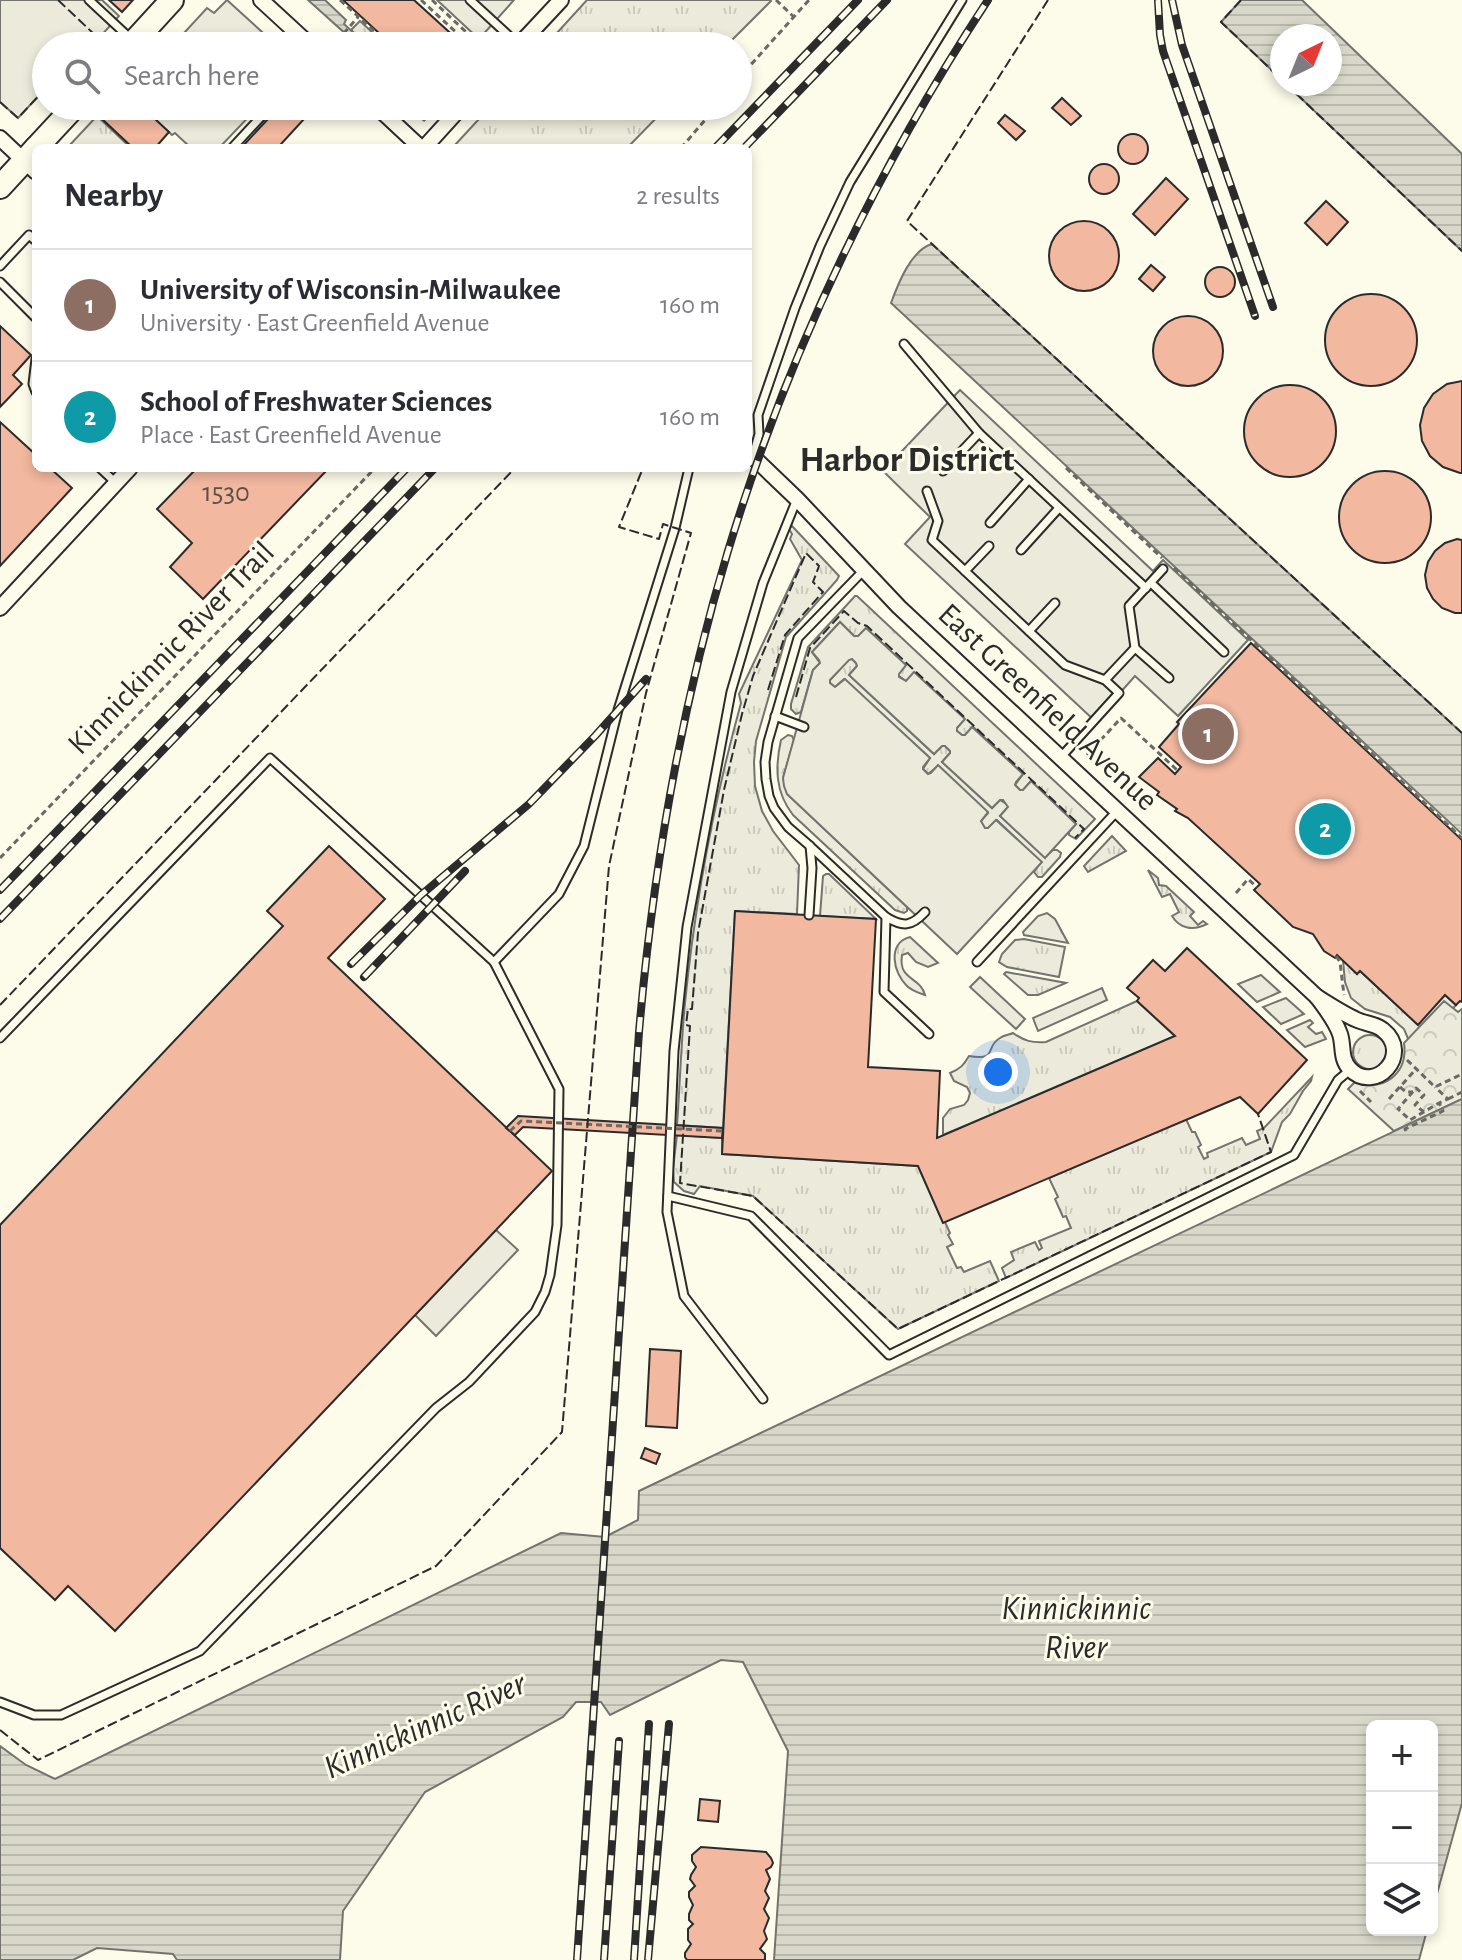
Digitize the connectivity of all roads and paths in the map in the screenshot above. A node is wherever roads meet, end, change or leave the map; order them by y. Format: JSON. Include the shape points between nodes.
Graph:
{"nodes":[{"id":1,"x":89,"y":0,"type":"edge"},
{"id":2,"x":172,"y":0,"type":"edge"},
{"id":3,"x":261,"y":0,"type":"edge"},
{"id":4,"x":340,"y":0,"type":"edge"},
{"id":5,"x":422,"y":0,"type":"edge"},
{"id":6,"x":432,"y":0,"type":"edge"},
{"id":7,"x":470,"y":0,"type":"edge"},
{"id":8,"x":561,"y":0,"type":"edge"},
{"id":9,"x":776,"y":0,"type":"edge"},
{"id":10,"x":809,"y":0,"type":"edge"},
{"id":11,"x":962,"y":0,"type":"edge"},
{"id":12,"x":442,"y":9,"type":"junction"},
{"id":13,"x":437,"y":15,"type":"junction"},
{"id":14,"x":358,"y":17,"type":"junction"},
{"id":15,"x":794,"y":17,"type":"junction"},
{"id":16,"x":120,"y":32,"type":"edge"},
{"id":17,"x":143,"y":32,"type":"edge"},
{"id":18,"x":296,"y":32,"type":"edge"},
{"id":19,"x":345,"y":32,"type":"edge"},
{"id":20,"x":375,"y":32,"type":"edge"},
{"id":21,"x":456,"y":32,"type":"edge"},
{"id":22,"x":466,"y":32,"type":"edge"},
{"id":23,"x":505,"y":32,"type":"edge"},
{"id":24,"x":531,"y":32,"type":"edge"},
{"id":25,"x":752,"y":64,"type":"edge"},
{"id":26,"x":63,"y":120,"type":"edge"},
{"id":27,"x":258,"y":120,"type":"edge"},
{"id":28,"x":391,"y":120,"type":"edge"},
{"id":29,"x":449,"y":120,"type":"edge"},
{"id":30,"x":705,"y":120,"type":"edge"},
{"id":31,"x":0,"y":138,"type":"edge"},
{"id":32,"x":44,"y":144,"type":"edge"},
{"id":33,"x":236,"y":144,"type":"edge"},
{"id":34,"x":418,"y":144,"type":"edge"},
{"id":35,"x":426,"y":144,"type":"edge"},
{"id":36,"x":684,"y":144,"type":"edge"},
{"id":37,"x":32,"y":156,"type":"edge"},
{"id":38,"x":32,"y":158,"type":"edge"},
{"id":39,"x":0,"y":187,"type":"edge"},
{"id":40,"x":32,"y":238,"type":"edge"},
{"id":41,"x":0,"y":266,"type":"edge"},
{"id":42,"x":0,"y":282,"type":"edge"},
{"id":43,"x":32,"y":314,"type":"edge"},
{"id":44,"x":904,"y":344,"type":"dead end"},
{"id":45,"x":979,"y":433,"type":"junction"},
{"id":46,"x":752,"y":450,"type":"edge"},
{"id":47,"x":752,"y":456,"type":"edge"},
{"id":48,"x":1066,"y":468,"type":"dead end"},
{"id":49,"x":943,"y":471,"type":"dead end"},
{"id":50,"x":104,"y":472,"type":"edge"},
{"id":51,"x":126,"y":472,"type":"edge"},
{"id":52,"x":371,"y":472,"type":"edge"},
{"id":53,"x":688,"y":472,"type":"edge"},
{"id":54,"x":1029,"y":479,"type":"junction"},
{"id":55,"x":116,"y":483,"type":"junction"},
{"id":56,"x":927,"y":491,"type":"dead end"},
{"id":57,"x":797,"y":499,"type":"junction"},
{"id":58,"x":1059,"y":508,"type":"junction"},
{"id":59,"x":990,"y":523,"type":"dead end"},
{"id":60,"x":989,"y":546,"type":"dead end"},
{"id":61,"x":1021,"y":550,"type":"dead end"},
{"id":62,"x":1163,"y":569,"type":"dead end"},
{"id":63,"x":863,"y":571,"type":"junction"},
{"id":64,"x":965,"y":571,"type":"junction"},
{"id":65,"x":1148,"y":585,"type":"junction"},
{"id":66,"x":1055,"y":603,"type":"dead end"},
{"id":67,"x":0,"y":608,"type":"edge"},
{"id":68,"x":1029,"y":631,"type":"junction"},
{"id":69,"x":1135,"y":648,"type":"junction"},
{"id":70,"x":1224,"y":652,"type":"dead end"},
{"id":71,"x":1169,"y":678,"type":"dead end"},
{"id":72,"x":1105,"y":680,"type":"junction"},
{"id":73,"x":775,"y":716,"type":"junction"},
{"id":74,"x":804,"y":727,"type":"dead end"},
{"id":75,"x":1087,"y":755,"type":"dead end"},
{"id":76,"x":1061,"y":757,"type":"junction"},
{"id":77,"x":1177,"y":770,"type":"dead end"},
{"id":78,"x":1118,"y":810,"type":"junction"},
{"id":79,"x":1462,"y":838,"type":"edge"},
{"id":80,"x":810,"y":846,"type":"junction"},
{"id":81,"x":0,"y":858,"type":"edge"},
{"id":82,"x":1257,"y":887,"type":"dead end"},
{"id":83,"x":1236,"y":893,"type":"dead end"},
{"id":84,"x":925,"y":912,"type":"dead end"},
{"id":85,"x":809,"y":915,"type":"dead end"},
{"id":86,"x":886,"y":917,"type":"junction"},
{"id":87,"x":1336,"y":956,"type":"dead end"},
{"id":88,"x":494,"y":962,"type":"junction"},
{"id":89,"x":977,"y":962,"type":"dead end"},
{"id":90,"x":1344,"y":995,"type":"dead end"},
{"id":91,"x":1317,"y":997,"type":"junction"},
{"id":92,"x":929,"y":1034,"type":"dead end"},
{"id":93,"x":0,"y":1038,"type":"edge"},
{"id":94,"x":1394,"y":1056,"type":"junction"},
{"id":95,"x":1416,"y":1069,"type":"junction"},
{"id":96,"x":1350,"y":1070,"type":"junction"},
{"id":97,"x":1462,"y":1074,"type":"edge"},
{"id":98,"x":1359,"y":1087,"type":"dead end"},
{"id":99,"x":1400,"y":1087,"type":"junction"},
{"id":100,"x":1435,"y":1087,"type":"junction"},
{"id":101,"x":1413,"y":1092,"type":"junction"},
{"id":102,"x":1462,"y":1092,"type":"edge"},
{"id":103,"x":1389,"y":1099,"type":"dead end"},
{"id":104,"x":1448,"y":1099,"type":"junction"},
{"id":105,"x":1371,"y":1102,"type":"dead end"},
{"id":106,"x":1439,"y":1103,"type":"junction"},
{"id":107,"x":1424,"y":1112,"type":"junction"},
{"id":108,"x":510,"y":1131,"type":"dead end"},
{"id":109,"x":723,"y":1131,"type":"dead end"},
{"id":110,"x":1406,"y":1131,"type":"dead end"},
{"id":111,"x":668,"y":1196,"type":"junction"},
{"id":112,"x":763,"y":1399,"type":"dead end"},
{"id":113,"x":0,"y":1702,"type":"edge"}],
"edges":[{"from":1,"to":16,"type":"lane"},
{"from":2,"to":17,"type":"main road"},
{"from":3,"to":18,"type":"street"},
{"from":4,"to":14,"type":"path"},
{"from":5,"to":13,"type":"path"},
{"from":6,"to":12,"type":"path"},
{"from":7,"to":23,"type":"lane"},
{"from":8,"to":24,"type":"street"},
{"from":9,"to":15,"type":"path"},
{"from":10,"to":15,"type":"path"},
{"from":11,"to":46,"type":"lane","via":[[850,182],[820,246],[758,415],[759,434]]},
{"from":12,"to":13,"type":"path"},
{"from":12,"to":22,"type":"path"},
{"from":13,"to":21,"type":"path"},
{"from":14,"to":19,"type":"path"},
{"from":14,"to":20,"type":"path"},
{"from":15,"to":25,"type":"path"},
{"from":26,"to":32,"type":"main road"},
{"from":27,"to":33,"type":"lane"},
{"from":28,"to":34,"type":"street"},
{"from":29,"to":35,"type":"street"},
{"from":30,"to":36,"type":"path"},
{"from":31,"to":37,"type":"street"},
{"from":38,"to":39,"type":"main road"},
{"from":40,"to":41,"type":"lane"},
{"from":42,"to":43,"type":"lane"},
{"from":44,"to":45,"type":"lane"},
{"from":45,"to":49,"type":"lane"},
{"from":45,"to":54,"type":"lane"},
{"from":47,"to":57,"type":"street","name":"East Greenfield Avenue"},
{"from":48,"to":79,"type":"path"},
{"from":50,"to":55,"type":"lane"},
{"from":51,"to":55,"type":"street"},
{"from":52,"to":81,"type":"path","name":"Kinnickinnic River Trail"},
{"from":53,"to":88,"type":"lane","via":[[584,846],[559,894]]},
{"from":54,"to":58,"type":"lane"},
{"from":54,"to":59,"type":"lane"},
{"from":55,"to":67,"type":"street"},
{"from":56,"to":64,"type":"lane","via":[[938,521],[932,540]]},
{"from":57,"to":63,"type":"street","name":"East Greenfield Avenue"},
{"from":57,"to":111,"type":"lane","via":[[763,583],[731,692],[712,794],[686,942],[674,1051]]},
{"from":58,"to":61,"type":"lane"},
{"from":58,"to":65,"type":"lane"},
{"from":60,"to":64,"type":"lane"},
{"from":62,"to":65,"type":"lane"},
{"from":63,"to":73,"type":"lane","via":[[798,638]]},
{"from":63,"to":76,"type":"street","name":"East Greenfield Avenue"},
{"from":64,"to":68,"type":"lane"},
{"from":65,"to":69,"type":"lane","via":[[1129,606]]},
{"from":65,"to":70,"type":"lane"},
{"from":66,"to":68,"type":"lane"},
{"from":68,"to":72,"type":"lane","via":[[1065,665]]},
{"from":69,"to":71,"type":"lane"},
{"from":69,"to":72,"type":"lane"},
{"from":72,"to":76,"type":"lane","via":[[1119,693]]},
{"from":73,"to":74,"type":"lane"},
{"from":73,"to":80,"type":"lane","via":[[765,762],[769,796],[788,827]]},
{"from":75,"to":77,"type":"path","via":[[1121,718]]},
{"from":76,"to":78,"type":"street","name":"East Greenfield Avenue"},
{"from":78,"to":89,"type":"lane"},
{"from":78,"to":91,"type":"street","name":"East Greenfield Avenue"},
{"from":80,"to":85,"type":"lane"},
{"from":80,"to":86,"type":"lane"},
{"from":82,"to":83,"type":"path","via":[[1248,879]]},
{"from":84,"to":86,"type":"lane","via":[[907,925]]},
{"from":86,"to":92,"type":"lane","via":[[884,992]]},
{"from":87,"to":90,"type":"path"},
{"from":88,"to":93,"type":"lane","via":[[270,758]]},
{"from":88,"to":113,"type":"lane","via":[[559,1089],[557,1225],[547,1284],[535,1312],[200,1651],[61,1715],[34,1715]]},
{"from":91,"to":94,"type":"street","name":"East Greenfield Avenue","via":[[1384,1030]]},
{"from":91,"to":96,"type":"street","name":"East Greenfield Avenue","via":[[1336,1025]]},
{"from":94,"to":95,"type":"path"},
{"from":94,"to":96,"type":"street","via":[[1375,1076]]},
{"from":95,"to":99,"type":"path"},
{"from":95,"to":100,"type":"path"},
{"from":96,"to":111,"type":"lane","via":[[1338,1080],[1294,1155],[889,1355],[751,1216]]},
{"from":97,"to":100,"type":"path"},
{"from":98,"to":105,"type":"path"},
{"from":99,"to":101,"type":"path"},
{"from":99,"to":103,"type":"path"},
{"from":100,"to":104,"type":"path"},
{"from":101,"to":107,"type":"path","via":[[1416,1088],[1424,1095],[1415,1105]]},
{"from":101,"to":107,"type":"path","via":[[1398,1109],[1410,1120]]},
{"from":102,"to":104,"type":"path"},
{"from":104,"to":106,"type":"path"},
{"from":106,"to":107,"type":"path"},
{"from":106,"to":110,"type":"path","via":[[1443,1111]]},
{"from":108,"to":109,"type":"path","bridge":true,"via":[[521,1121]]},
{"from":111,"to":112,"type":"lane","via":[[684,1296]]}]}
